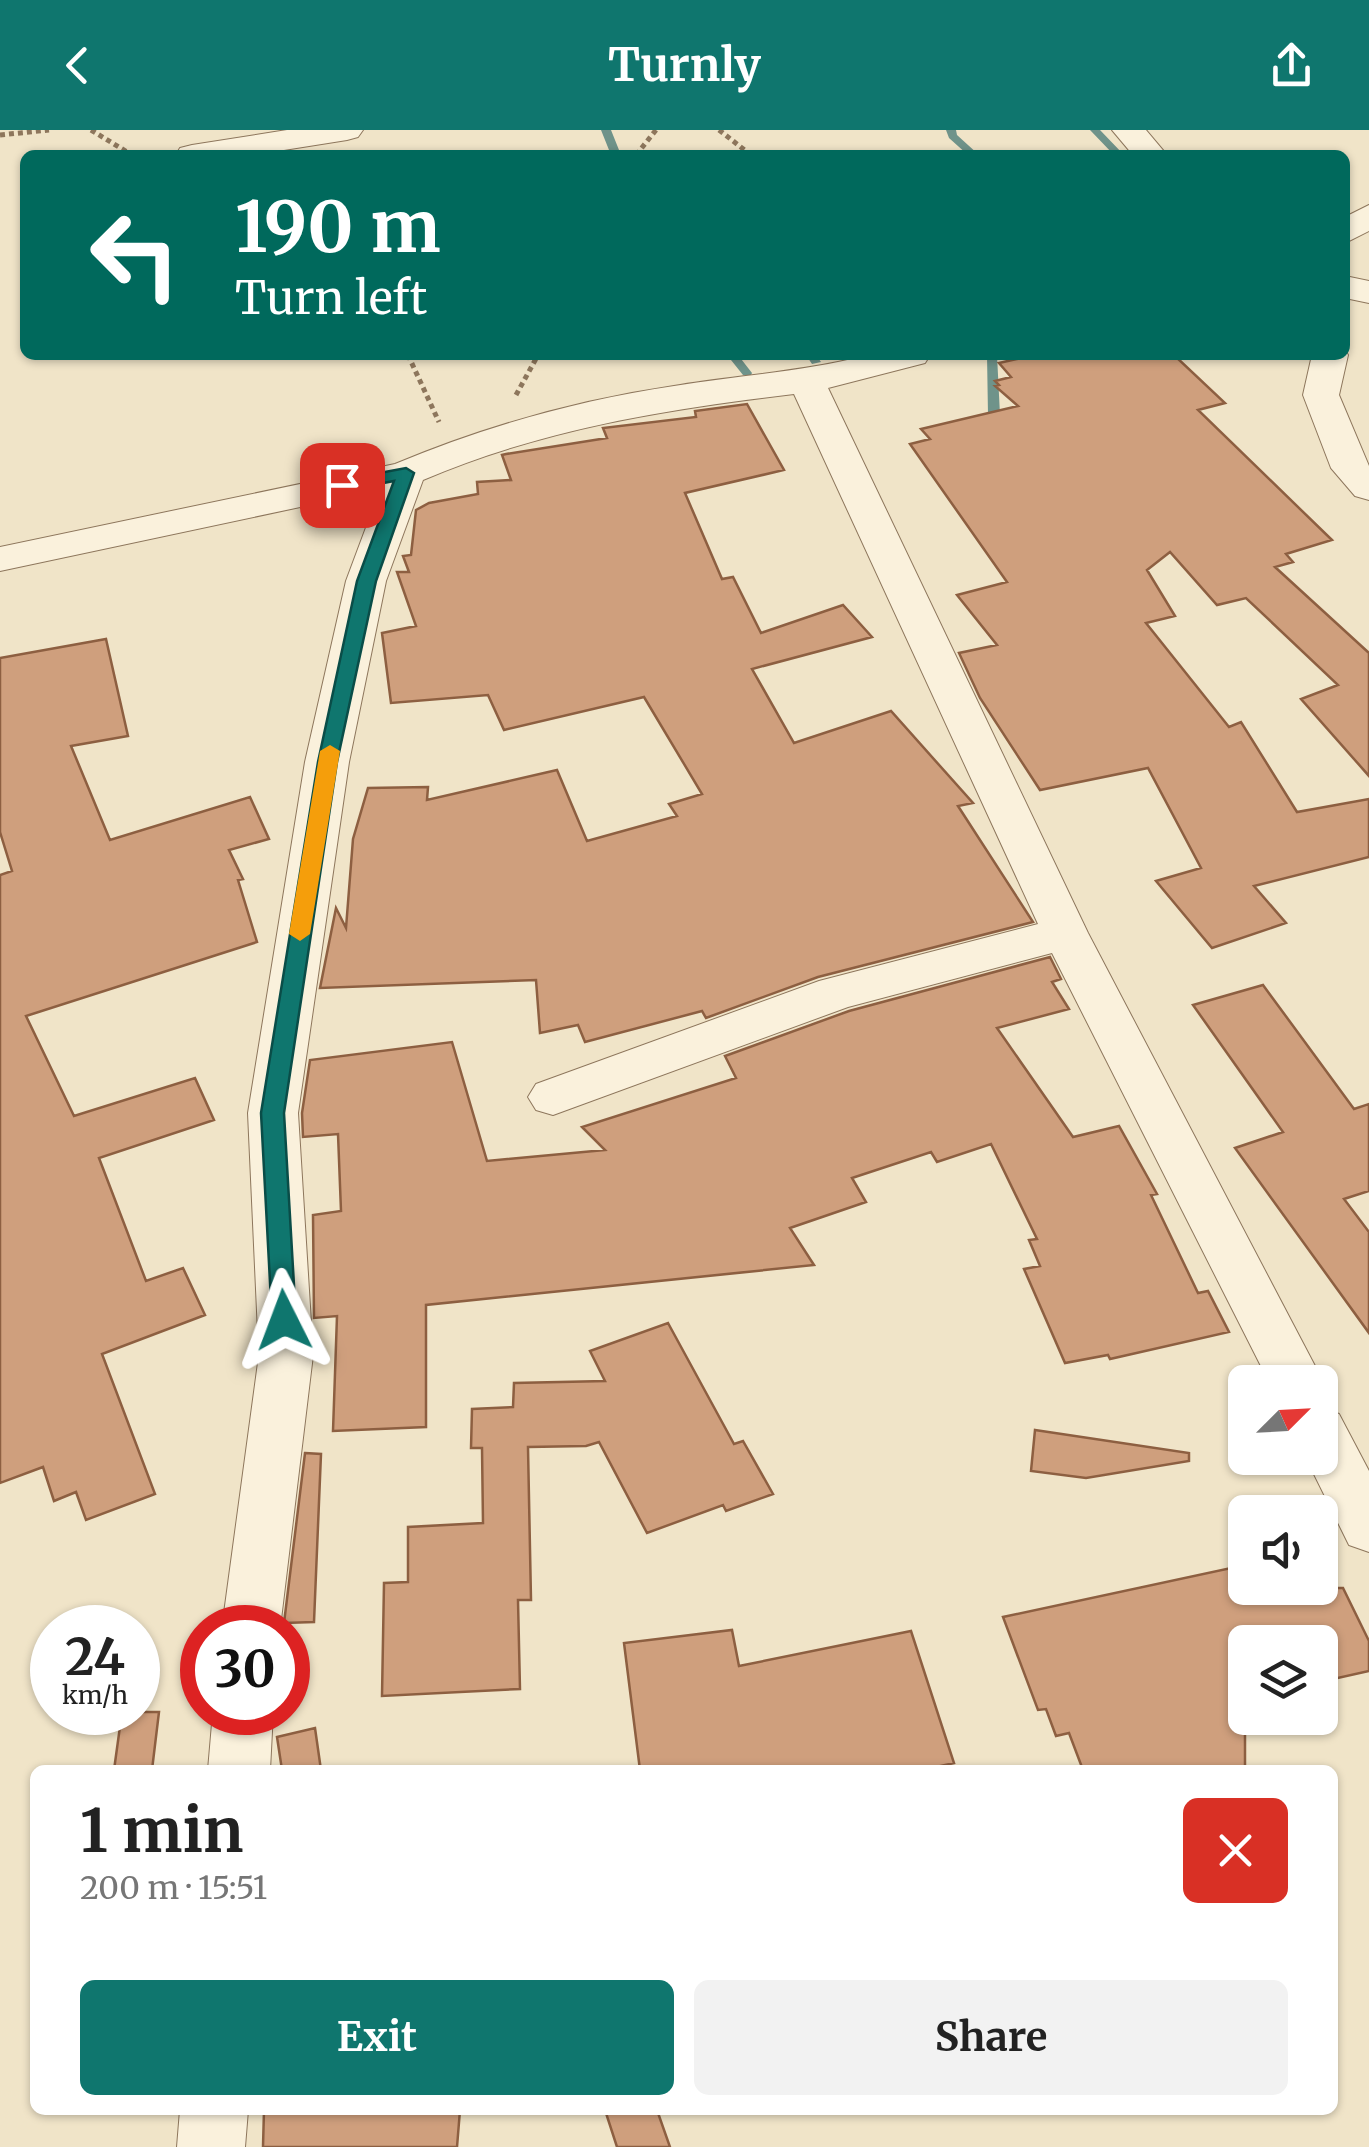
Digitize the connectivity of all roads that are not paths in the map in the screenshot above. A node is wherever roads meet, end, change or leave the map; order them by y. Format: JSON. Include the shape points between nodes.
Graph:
{"nodes":[{"id":1,"x":348,"y":130,"type":"edge"},
{"id":2,"x":1128,"y":130,"type":"edge"},
{"id":3,"x":223,"y":150,"type":"edge"},
{"id":4,"x":1146,"y":150,"type":"edge"},
{"id":5,"x":893,"y":360,"type":"edge"},
{"id":6,"x":1329,"y":360,"type":"edge"},
{"id":7,"x":807,"y":382,"type":"junction"},
{"id":8,"x":406,"y":473,"type":"junction"},
{"id":9,"x":1369,"y":488,"type":"edge"},
{"id":10,"x":0,"y":559,"type":"edge"},
{"id":11,"x":1065,"y":933,"type":"junction"},
{"id":12,"x":553,"y":1096,"type":"dead end"},
{"id":13,"x":1287,"y":1365,"type":"edge"},
{"id":14,"x":1338,"y":1466,"type":"edge"},
{"id":15,"x":1369,"y":1528,"type":"edge"},
{"id":16,"x":254,"y":1605,"type":"edge"},
{"id":17,"x":241,"y":1735,"type":"edge"},
{"id":18,"x":239,"y":1765,"type":"edge"},
{"id":19,"x":214,"y":2115,"type":"edge"},
{"id":20,"x":212,"y":2147,"type":"edge"}],
"edges":[{"from":1,"to":3,"type":"street"},
{"from":2,"to":4,"type":"street"},
{"from":5,"to":7,"type":"street"},
{"from":6,"to":9,"type":"street","via":[[1321,395],[1350,468]]},
{"from":7,"to":8,"type":"street","via":[[584,415]]},
{"from":7,"to":11,"type":"street"},
{"from":8,"to":10,"type":"street"},
{"from":8,"to":16,"type":"street","via":[[366,581],[328,762],[272,1113],[286,1355]]},
{"from":11,"to":12,"type":"street","via":[[836,993]]},
{"from":11,"to":13,"type":"street"},
{"from":14,"to":15,"type":"street"},
{"from":17,"to":18,"type":"street"},
{"from":19,"to":20,"type":"street"}]}
